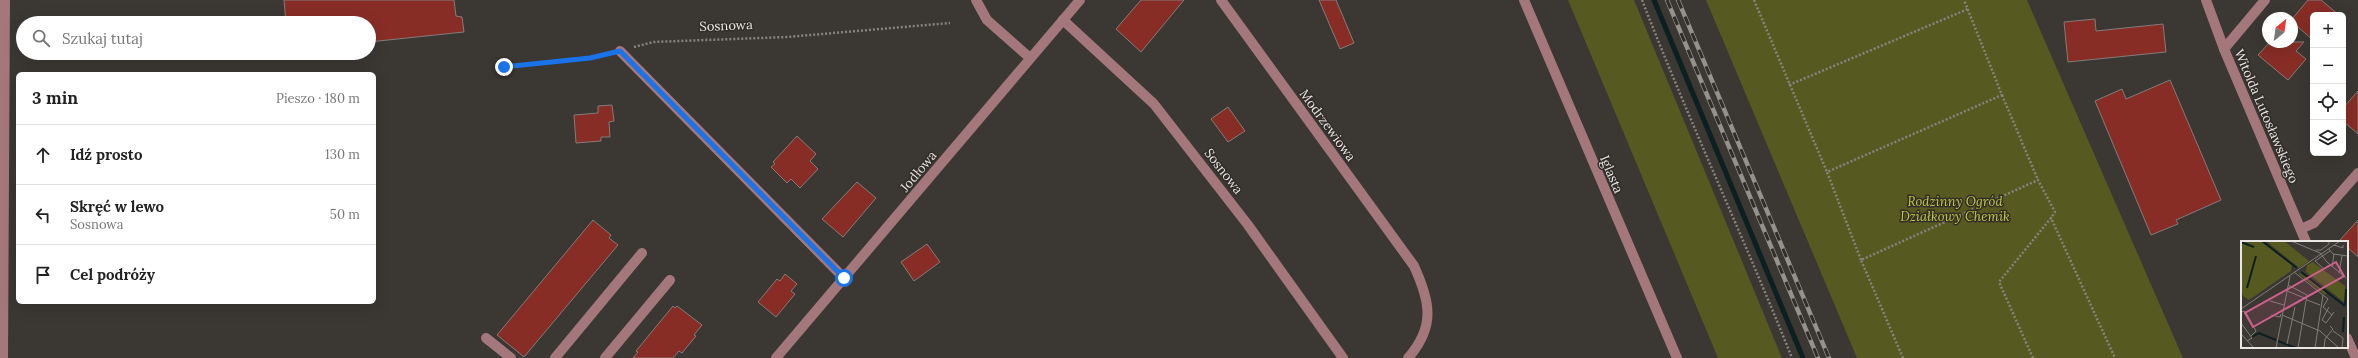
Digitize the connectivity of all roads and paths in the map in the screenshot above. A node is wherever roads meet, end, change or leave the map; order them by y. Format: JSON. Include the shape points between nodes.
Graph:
{"nodes":[{"id":1,"x":5,"y":0,"type":"edge"},
{"id":2,"x":976,"y":0,"type":"edge"},
{"id":3,"x":1080,"y":0,"type":"edge"},
{"id":4,"x":1221,"y":0,"type":"edge"},
{"id":5,"x":1524,"y":0,"type":"edge"},
{"id":6,"x":1642,"y":0,"type":"edge"},
{"id":7,"x":1754,"y":0,"type":"edge"},
{"id":8,"x":1964,"y":0,"type":"edge"},
{"id":9,"x":2206,"y":0,"type":"edge"},
{"id":10,"x":2265,"y":0,"type":"edge"},
{"id":11,"x":1968,"y":9,"type":"junction"},
{"id":12,"x":1063,"y":20,"type":"junction"},
{"id":13,"x":950,"y":23,"type":"dead end"},
{"id":14,"x":2224,"y":49,"type":"junction"},
{"id":15,"x":620,"y":51,"type":"junction"},
{"id":16,"x":1030,"y":58,"type":"junction"},
{"id":17,"x":504,"y":67,"type":"dead end"},
{"id":18,"x":1789,"y":85,"type":"junction"},
{"id":19,"x":2002,"y":95,"type":"junction"},
{"id":20,"x":1827,"y":172,"type":"junction"},
{"id":21,"x":2358,"y":172,"type":"edge"},
{"id":22,"x":2038,"y":180,"type":"junction"},
{"id":23,"x":2051,"y":218,"type":"junction"},
{"id":24,"x":2301,"y":229,"type":"junction"},
{"id":25,"x":2306,"y":241,"type":"edge"},
{"id":26,"x":642,"y":253,"type":"dead end"},
{"id":27,"x":1861,"y":260,"type":"junction"},
{"id":28,"x":844,"y":278,"type":"junction"},
{"id":29,"x":670,"y":280,"type":"dead end"},
{"id":30,"x":486,"y":338,"type":"dead end"},
{"id":31,"x":2348,"y":340,"type":"edge"},
{"id":32,"x":3,"y":358,"type":"edge"},
{"id":33,"x":511,"y":358,"type":"edge"},
{"id":34,"x":555,"y":358,"type":"edge"},
{"id":35,"x":605,"y":358,"type":"edge"},
{"id":36,"x":776,"y":358,"type":"edge"},
{"id":37,"x":1343,"y":358,"type":"edge"},
{"id":38,"x":1408,"y":358,"type":"edge"},
{"id":39,"x":1677,"y":358,"type":"edge"},
{"id":40,"x":1792,"y":358,"type":"edge"},
{"id":41,"x":1903,"y":358,"type":"edge"},
{"id":42,"x":2033,"y":358,"type":"edge"},
{"id":43,"x":2115,"y":358,"type":"edge"},
{"id":44,"x":2356,"y":358,"type":"edge"}],
"edges":[{"from":1,"to":32,"type":"street"},
{"from":2,"to":16,"type":"street","via":[[987,20]]},
{"from":3,"to":12,"type":"street","name":"Jodłowa"},
{"from":4,"to":38,"type":"street","name":"Modrzewiowa","via":[[1414,266],[1426,293],[1429,319],[1422,337]]},
{"from":5,"to":39,"type":"street","name":"Iglasta"},
{"from":6,"to":40,"type":"path"},
{"from":7,"to":18,"type":"path"},
{"from":8,"to":11,"type":"path"},
{"from":9,"to":14,"type":"street","name":"Witolda Lutosławskiego"},
{"from":10,"to":14,"type":"street"},
{"from":11,"to":18,"type":"path"},
{"from":11,"to":19,"type":"path"},
{"from":12,"to":16,"type":"street","name":"Jodłowa"},
{"from":12,"to":37,"type":"street","name":"Sosnowa","via":[[1154,104],[1248,224]]},
{"from":13,"to":15,"type":"path","name":"Sosnowa","via":[[787,36],[653,42]]},
{"from":14,"to":24,"type":"street","name":"Witolda Lutosławskiego"},
{"from":15,"to":17,"type":"path","name":"Sosnowa","via":[[590,58]]},
{"from":15,"to":28,"type":"street"},
{"from":16,"to":28,"type":"street","name":"Jodłowa"},
{"from":18,"to":20,"type":"path"},
{"from":19,"to":20,"type":"path"},
{"from":19,"to":22,"type":"path"},
{"from":20,"to":27,"type":"path"},
{"from":21,"to":24,"type":"street","via":[[2314,223]]},
{"from":22,"to":23,"type":"path","via":[[2055,212]]},
{"from":22,"to":27,"type":"path"},
{"from":23,"to":42,"type":"path","via":[[1999,282]]},
{"from":23,"to":43,"type":"path"},
{"from":24,"to":25,"type":"street","name":"Witolda Lutosławskiego"},
{"from":26,"to":34,"type":"street"},
{"from":27,"to":41,"type":"path"},
{"from":28,"to":36,"type":"street","name":"Jodłowa"},
{"from":29,"to":35,"type":"street"},
{"from":30,"to":33,"type":"street"},
{"from":31,"to":44,"type":"street"}]}
